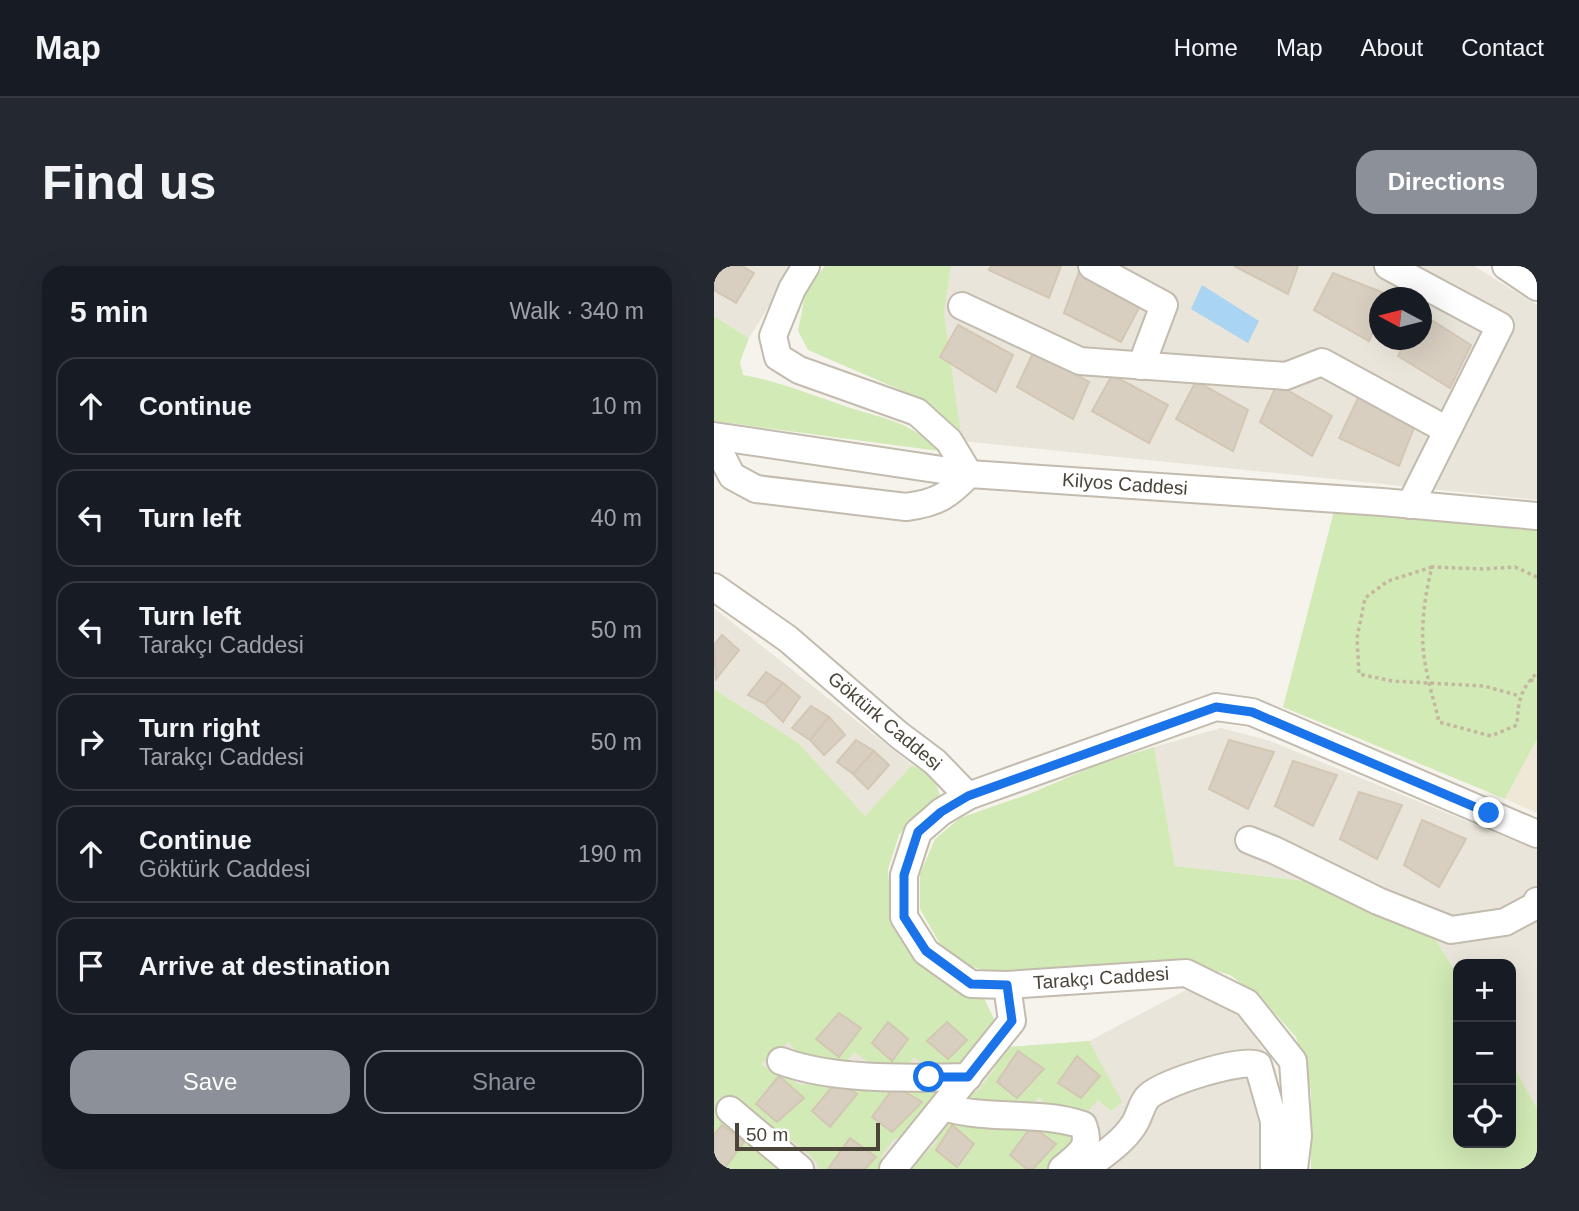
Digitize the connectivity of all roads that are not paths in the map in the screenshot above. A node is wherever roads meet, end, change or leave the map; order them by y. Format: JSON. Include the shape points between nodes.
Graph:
{"nodes":[{"id":1,"x":806,"y":266,"type":"edge"},
{"id":2,"x":1091,"y":266,"type":"edge"},
{"id":3,"x":1388,"y":266,"type":"edge"},
{"id":4,"x":1506,"y":266,"type":"edge"},
{"id":5,"x":1537,"y":286,"type":"edge"},
{"id":6,"x":962,"y":306,"type":"dead end"},
{"id":7,"x":1141,"y":366,"type":"junction"},
{"id":8,"x":1447,"y":430,"type":"junction"},
{"id":9,"x":714,"y":439,"type":"edge"},
{"id":10,"x":969,"y":474,"type":"junction"},
{"id":11,"x":1410,"y":505,"type":"junction"},
{"id":12,"x":1537,"y":516,"type":"edge"},
{"id":13,"x":714,"y":587,"type":"edge"},
{"id":14,"x":968,"y":796,"type":"junction"},
{"id":15,"x":1537,"y":834,"type":"edge"},
{"id":16,"x":1249,"y":840,"type":"dead end"},
{"id":17,"x":1537,"y":901,"type":"edge"},
{"id":18,"x":1007,"y":985,"type":"junction"},
{"id":19,"x":781,"y":1061,"type":"dead end"},
{"id":20,"x":968,"y":1077,"type":"junction"},
{"id":21,"x":944,"y":1107,"type":"junction"},
{"id":22,"x":730,"y":1110,"type":"dead end"},
{"id":23,"x":800,"y":1169,"type":"edge"},
{"id":24,"x":893,"y":1169,"type":"edge"},
{"id":25,"x":1062,"y":1169,"type":"edge"},
{"id":26,"x":1085,"y":1169,"type":"edge"},
{"id":27,"x":1274,"y":1169,"type":"edge"},
{"id":28,"x":1294,"y":1169,"type":"edge"}],
"edges":[{"from":1,"to":10,"type":"street","via":[[773,336],[778,357],[799,370],[917,412],[949,441]]},
{"from":2,"to":7,"type":"street","via":[[1164,305]]},
{"from":3,"to":8,"type":"street","via":[[1500,326]]},
{"from":4,"to":5,"type":"street"},
{"from":6,"to":7,"type":"street","via":[[1080,361]]},
{"from":7,"to":8,"type":"street","via":[[1286,376],[1322,362]]},
{"from":8,"to":11,"type":"street"},
{"from":9,"to":10,"type":"street","name":"Kilyos Caddesi"},
{"from":9,"to":10,"type":"street","via":[[732,476],[756,489],[906,507],[930,504]]},
{"from":10,"to":11,"type":"street","name":"Kilyos Caddesi"},
{"from":11,"to":12,"type":"street","name":"Kilyos Caddesi"},
{"from":13,"to":14,"type":"street","name":"Göktürk Caddesi","via":[[788,639],[935,762]]},
{"from":14,"to":15,"type":"street","via":[[1216,707],[1252,712]]},
{"from":14,"to":18,"type":"street","name":"Tarakçı Caddesi","via":[[918,832],[904,875],[904,917],[926,951],[971,984]]},
{"from":16,"to":17,"type":"street","via":[[1451,930],[1505,922]]},
{"from":18,"to":20,"type":"street","via":[[1012,1021]]},
{"from":18,"to":28,"type":"street","name":"Tarakçı Caddesi","via":[[1186,973],[1247,1003],[1293,1061],[1298,1136]]},
{"from":19,"to":20,"type":"street","via":[[802,1069],[874,1076]]},
{"from":20,"to":21,"type":"street"},
{"from":21,"to":24,"type":"street"},
{"from":21,"to":25,"type":"street","via":[[965,1114],[1048,1118],[1083,1125],[1087,1136],[1084,1150]]},
{"from":22,"to":23,"type":"street"},
{"from":26,"to":27,"type":"street","via":[[1130,1130],[1154,1093],[1220,1067],[1250,1062],[1258,1065],[1274,1121]]}]}
